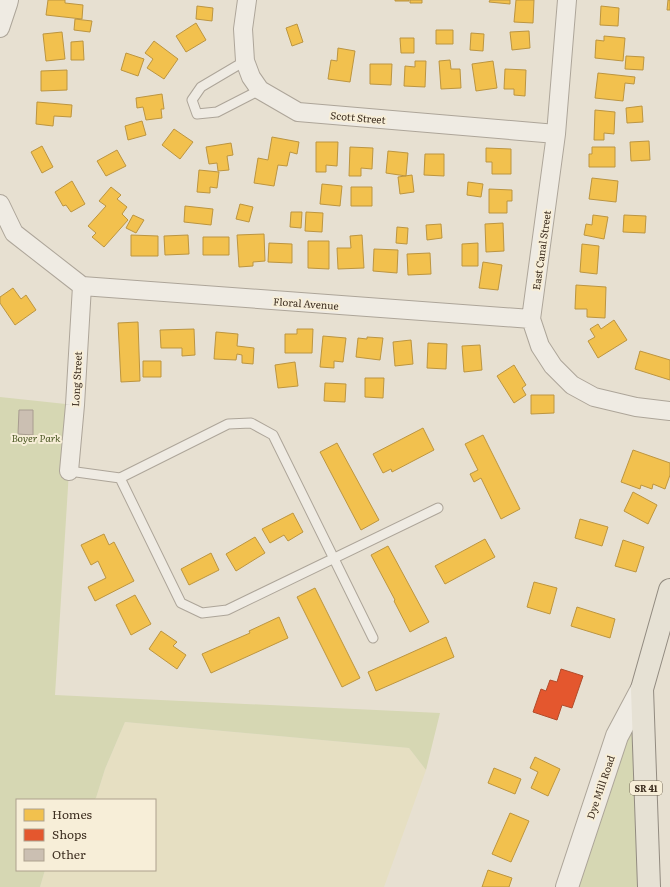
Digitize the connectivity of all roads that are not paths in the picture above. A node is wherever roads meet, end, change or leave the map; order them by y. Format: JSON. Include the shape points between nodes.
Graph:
{"nodes":[{"id":1,"x":9,"y":0,"type":"edge"},
{"id":2,"x":247,"y":0,"type":"edge"},
{"id":3,"x":567,"y":0,"type":"edge"},
{"id":4,"x":0,"y":28,"type":"edge"},
{"id":5,"x":245,"y":61,"type":"junction"},
{"id":6,"x":260,"y":90,"type":"junction"},
{"id":7,"x":556,"y":134,"type":"junction"},
{"id":8,"x":0,"y":204,"type":"edge"},
{"id":9,"x":7,"y":236,"type":"edge"},
{"id":10,"x":82,"y":286,"type":"junction"},
{"id":11,"x":531,"y":319,"type":"junction"},
{"id":12,"x":670,"y":411,"type":"edge"},
{"id":13,"x":69,"y":471,"type":"joint"},
{"id":14,"x":120,"y":478,"type":"junction"},
{"id":15,"x":438,"y":508,"type":"dead end"},
{"id":16,"x":334,"y":558,"type":"junction"},
{"id":17,"x":670,"y":590,"type":"edge"},
{"id":18,"x":373,"y":638,"type":"dead end"},
{"id":19,"x":642,"y":689,"type":"junction"},
{"id":20,"x":567,"y":887,"type":"edge"},
{"id":21,"x":649,"y":887,"type":"edge"}],
"edges":[{"from":1,"to":4,"type":"street"},
{"from":2,"to":5,"type":"street","name":"Scott Street","via":[[243,29]]},
{"from":3,"to":7,"type":"street","name":"East Canal Street"},
{"from":5,"to":6,"type":"street","name":"Scott Street","via":[[251,77]]},
{"from":5,"to":6,"type":"lane","via":[[201,87],[192,100],[197,114],[216,112]]},
{"from":6,"to":7,"type":"street","name":"Scott Street","via":[[298,112]]},
{"from":7,"to":11,"type":"street","name":"East Canal Street"},
{"from":8,"to":9,"type":"street"},
{"from":9,"to":10,"type":"street"},
{"from":10,"to":11,"type":"street","name":"Floral Avenue"},
{"from":10,"to":13,"type":"street","name":"Long Street"},
{"from":11,"to":12,"type":"street","name":"East Canal Street","via":[[540,346],[553,366],[572,385],[594,397]]},
{"from":13,"to":14,"type":"lane"},
{"from":14,"to":16,"type":"lane","via":[[228,424],[251,423],[272,434]]},
{"from":14,"to":16,"type":"lane","via":[[181,603],[202,613],[227,610]]},
{"from":15,"to":16,"type":"lane"},
{"from":16,"to":18,"type":"lane"},
{"from":17,"to":19,"type":"main road","number":"SR 41"},
{"from":19,"to":20,"type":"street","name":"Dye Mill Road","via":[[617,736]]},
{"from":19,"to":21,"type":"main road","number":"SR 41"}]}
